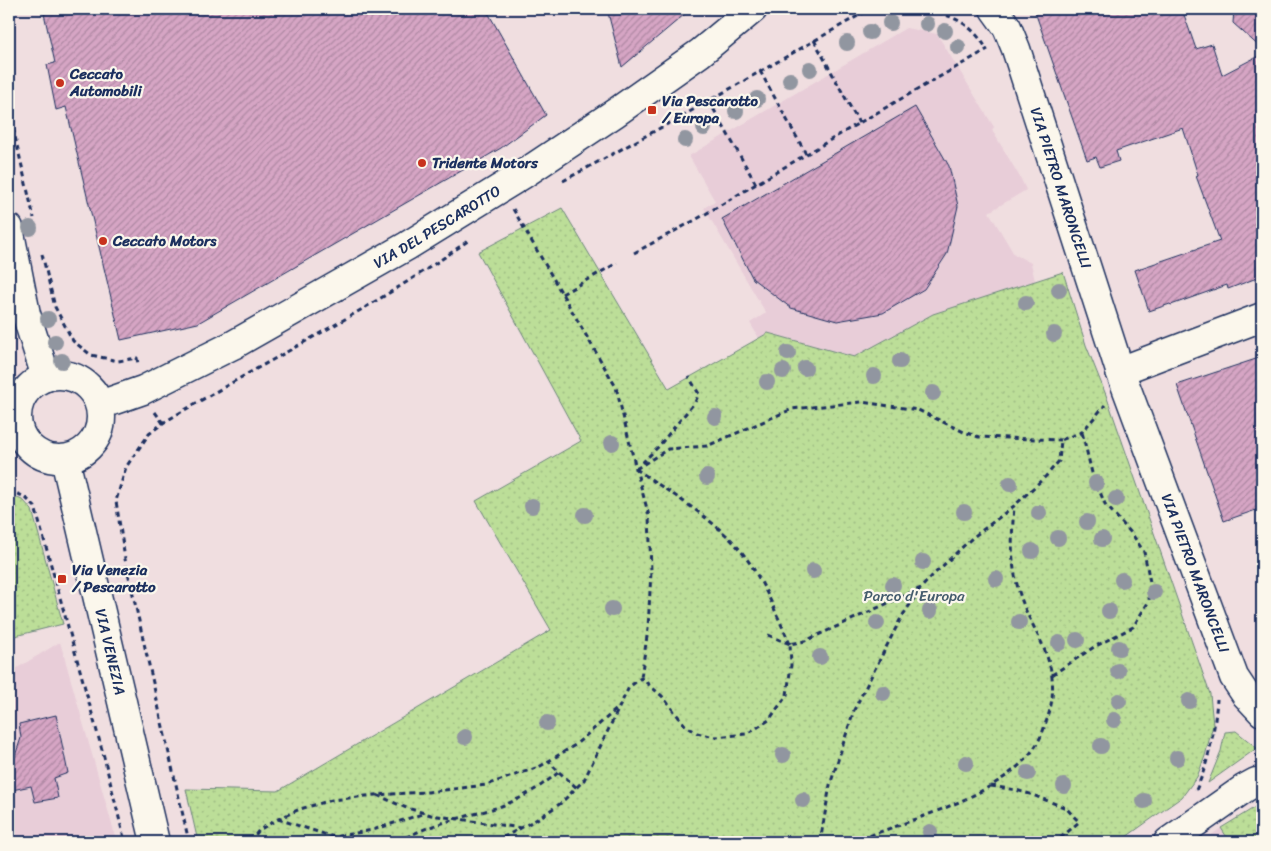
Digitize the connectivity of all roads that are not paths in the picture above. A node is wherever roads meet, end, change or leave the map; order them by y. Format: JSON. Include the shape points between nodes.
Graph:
{"nodes":[{"id":1,"x":753,"y":9,"type":"edge"},
{"id":2,"x":994,"y":9,"type":"edge"},
{"id":3,"x":9,"y":228,"type":"edge"},
{"id":4,"x":1262,"y":317,"type":"edge"},
{"id":5,"x":1120,"y":371,"type":"junction"},
{"id":6,"x":46,"y":376,"type":"junction"},
{"id":7,"x":100,"y":405,"type":"junction"},
{"id":8,"x":13,"y":421,"type":"edge"},
{"id":9,"x":65,"y":459,"type":"junction"},
{"id":10,"x":1262,"y":712,"type":"edge"},
{"id":11,"x":1262,"y":782,"type":"edge"},
{"id":12,"x":155,"y":842,"type":"edge"},
{"id":13,"x":1168,"y":842,"type":"edge"}],
"edges":[{"from":1,"to":7,"type":"street","name":"VIA DEL PESCAROTTO","via":[[700,53],[615,113],[407,246],[233,345],[143,390]]},
{"from":2,"to":5,"type":"street","name":"VIA PIETRO MARONCELLI","via":[[1016,49]]},
{"from":3,"to":6,"type":"street","via":[[26,314]]},
{"from":4,"to":5,"type":"street"},
{"from":5,"to":10,"type":"street","name":"VIA PIETRO MARONCELLI","via":[[1234,677]]},
{"from":6,"to":7,"type":"street","via":[[58,374],[81,380]]},
{"from":6,"to":8,"type":"street","via":[[27,389]]},
{"from":7,"to":9,"type":"street","via":[[101,423],[97,436],[78,455]]},
{"from":8,"to":9,"type":"street","via":[[28,446],[38,454],[51,459]]},
{"from":9,"to":12,"type":"street","name":"VIA VENEZIA"},
{"from":11,"to":13,"type":"street","via":[[1245,788]]}]}
